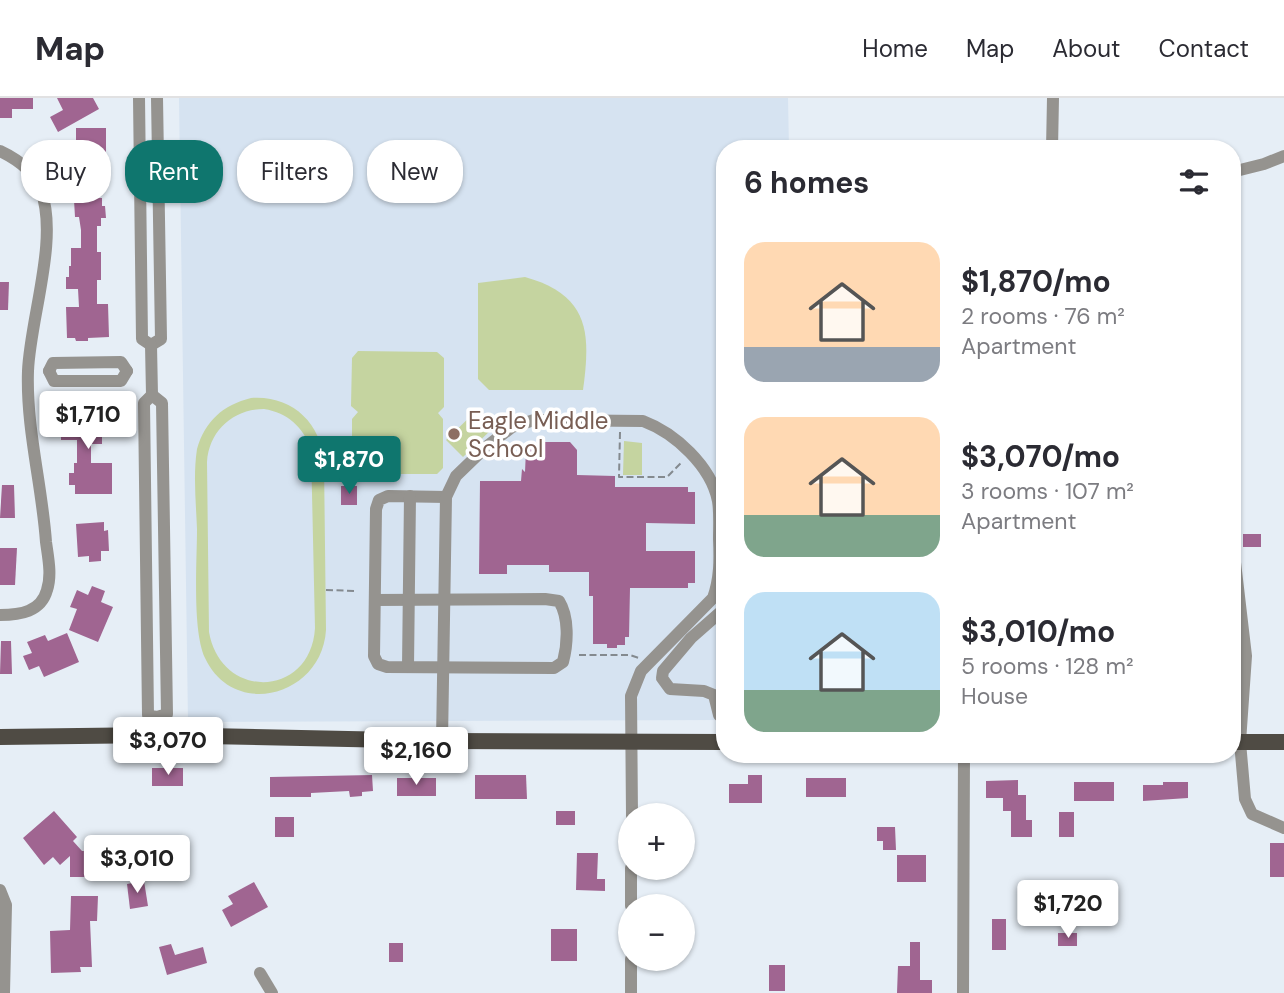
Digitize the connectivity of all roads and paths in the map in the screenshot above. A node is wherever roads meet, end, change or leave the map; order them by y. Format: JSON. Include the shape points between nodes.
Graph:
{"nodes":[{"id":1,"x":139,"y":98,"type":"edge"},
{"id":2,"x":157,"y":98,"type":"edge"},
{"id":3,"x":1053,"y":98,"type":"edge"},
{"id":4,"x":1052,"y":140,"type":"edge"},
{"id":5,"x":0,"y":151,"type":"edge"},
{"id":6,"x":1284,"y":156,"type":"edge"},
{"id":7,"x":1241,"y":170,"type":"edge"},
{"id":8,"x":151,"y":345,"type":"junction"},
{"id":9,"x":28,"y":371,"type":"junction"},
{"id":10,"x":49,"y":371,"type":"junction"},
{"id":11,"x":151,"y":371,"type":"junction"},
{"id":12,"x":127,"y":372,"type":"junction"},
{"id":13,"x":152,"y":396,"type":"junction"},
{"id":14,"x":620,"y":431,"type":"dead end"},
{"id":15,"x":682,"y":463,"type":"dead end"},
{"id":16,"x":716,"y":495,"type":"edge"},
{"id":17,"x":411,"y":496,"type":"junction"},
{"id":18,"x":446,"y":497,"type":"junction"},
{"id":19,"x":326,"y":590,"type":"dead end"},
{"id":20,"x":716,"y":590,"type":"edge"},
{"id":21,"x":357,"y":591,"type":"dead end"},
{"id":22,"x":375,"y":600,"type":"junction"},
{"id":23,"x":409,"y":600,"type":"junction"},
{"id":24,"x":444,"y":600,"type":"junction"},
{"id":25,"x":1241,"y":614,"type":"edge"},
{"id":26,"x":0,"y":615,"type":"edge"},
{"id":27,"x":716,"y":616,"type":"edge"},
{"id":28,"x":578,"y":655,"type":"dead end"},
{"id":29,"x":643,"y":661,"type":"dead end"},
{"id":30,"x":408,"y":667,"type":"junction"},
{"id":31,"x":443,"y":667,"type":"junction"},
{"id":32,"x":1241,"y":699,"type":"edge"},
{"id":33,"x":716,"y":703,"type":"edge"},
{"id":34,"x":157,"y":717,"type":"junction"},
{"id":35,"x":157,"y":735,"type":"junction"},
{"id":36,"x":0,"y":737,"type":"edge"},
{"id":37,"x":442,"y":741,"type":"junction"},
{"id":38,"x":632,"y":742,"type":"junction"},
{"id":39,"x":716,"y":742,"type":"edge"},
{"id":40,"x":1241,"y":742,"type":"edge"},
{"id":41,"x":1284,"y":743,"type":"edge"},
{"id":42,"x":964,"y":763,"type":"edge"},
{"id":43,"x":1239,"y":763,"type":"edge"},
{"id":44,"x":632,"y":803,"type":"edge"},
{"id":45,"x":1284,"y":828,"type":"edge"},
{"id":46,"x":0,"y":890,"type":"edge"},
{"id":47,"x":631,"y":971,"type":"edge"},
{"id":48,"x":260,"y":973,"type":"dead end"},
{"id":49,"x":5,"y":993,"type":"edge"},
{"id":50,"x":272,"y":993,"type":"edge"},
{"id":51,"x":631,"y":993,"type":"edge"},
{"id":52,"x":962,"y":993,"type":"edge"}],
"edges":[{"from":1,"to":8,"type":"street","via":[[142,340]]},
{"from":2,"to":8,"type":"street","via":[[161,339]]},
{"from":3,"to":4,"type":"street"},
{"from":5,"to":9,"type":"street","via":[[25,165],[41,190],[46,222]]},
{"from":6,"to":7,"type":"street"},
{"from":8,"to":11,"type":"street"},
{"from":9,"to":10,"type":"street"},
{"from":9,"to":26,"type":"street","via":[[49,580],[39,605],[16,615]]},
{"from":10,"to":12,"type":"street","via":[[53,363],[121,362]]},
{"from":10,"to":12,"type":"street","via":[[54,381],[121,381]]},
{"from":11,"to":12,"type":"street"},
{"from":11,"to":13,"type":"street"},
{"from":13,"to":34,"type":"street","via":[[144,403],[148,715]]},
{"from":13,"to":34,"type":"street","via":[[162,403],[167,700],[167,714]]},
{"from":14,"to":15,"type":"path","via":[[619,477],[667,477]]},
{"from":16,"to":18,"type":"street","via":[[699,463],[660,428],[643,421],[534,420],[512,427],[486,447],[456,476]]},
{"from":17,"to":18,"type":"street"},
{"from":17,"to":22,"type":"street","via":[[379,500]]},
{"from":17,"to":23,"type":"street"},
{"from":18,"to":24,"type":"street"},
{"from":19,"to":21,"type":"path"},
{"from":20,"to":38,"type":"street","via":[[641,671],[631,696]]},
{"from":22,"to":23,"type":"street"},
{"from":22,"to":30,"type":"street","via":[[374,656],[378,664],[387,667]]},
{"from":23,"to":24,"type":"street"},
{"from":23,"to":30,"type":"street"},
{"from":24,"to":31,"type":"street"},
{"from":24,"to":31,"type":"street","via":[[559,601],[565,611],[566,650],[563,662],[554,668]]},
{"from":25,"to":32,"type":"street","via":[[1246,656]]},
{"from":27,"to":33,"type":"street","via":[[691,638],[662,678],[670,690],[704,691],[714,695]]},
{"from":28,"to":29,"type":"path","via":[[630,655]]},
{"from":30,"to":31,"type":"street"},
{"from":31,"to":37,"type":"street"},
{"from":34,"to":35,"type":"street"},
{"from":35,"to":36,"type":"main road"},
{"from":35,"to":37,"type":"main road"},
{"from":37,"to":38,"type":"main road"},
{"from":38,"to":39,"type":"main road"},
{"from":38,"to":44,"type":"street"},
{"from":40,"to":41,"type":"main road"},
{"from":42,"to":52,"type":"street"},
{"from":43,"to":45,"type":"street","via":[[1252,814]]},
{"from":46,"to":49,"type":"street","via":[[6,905]]},
{"from":47,"to":51,"type":"street"},
{"from":48,"to":50,"type":"street"}]}
